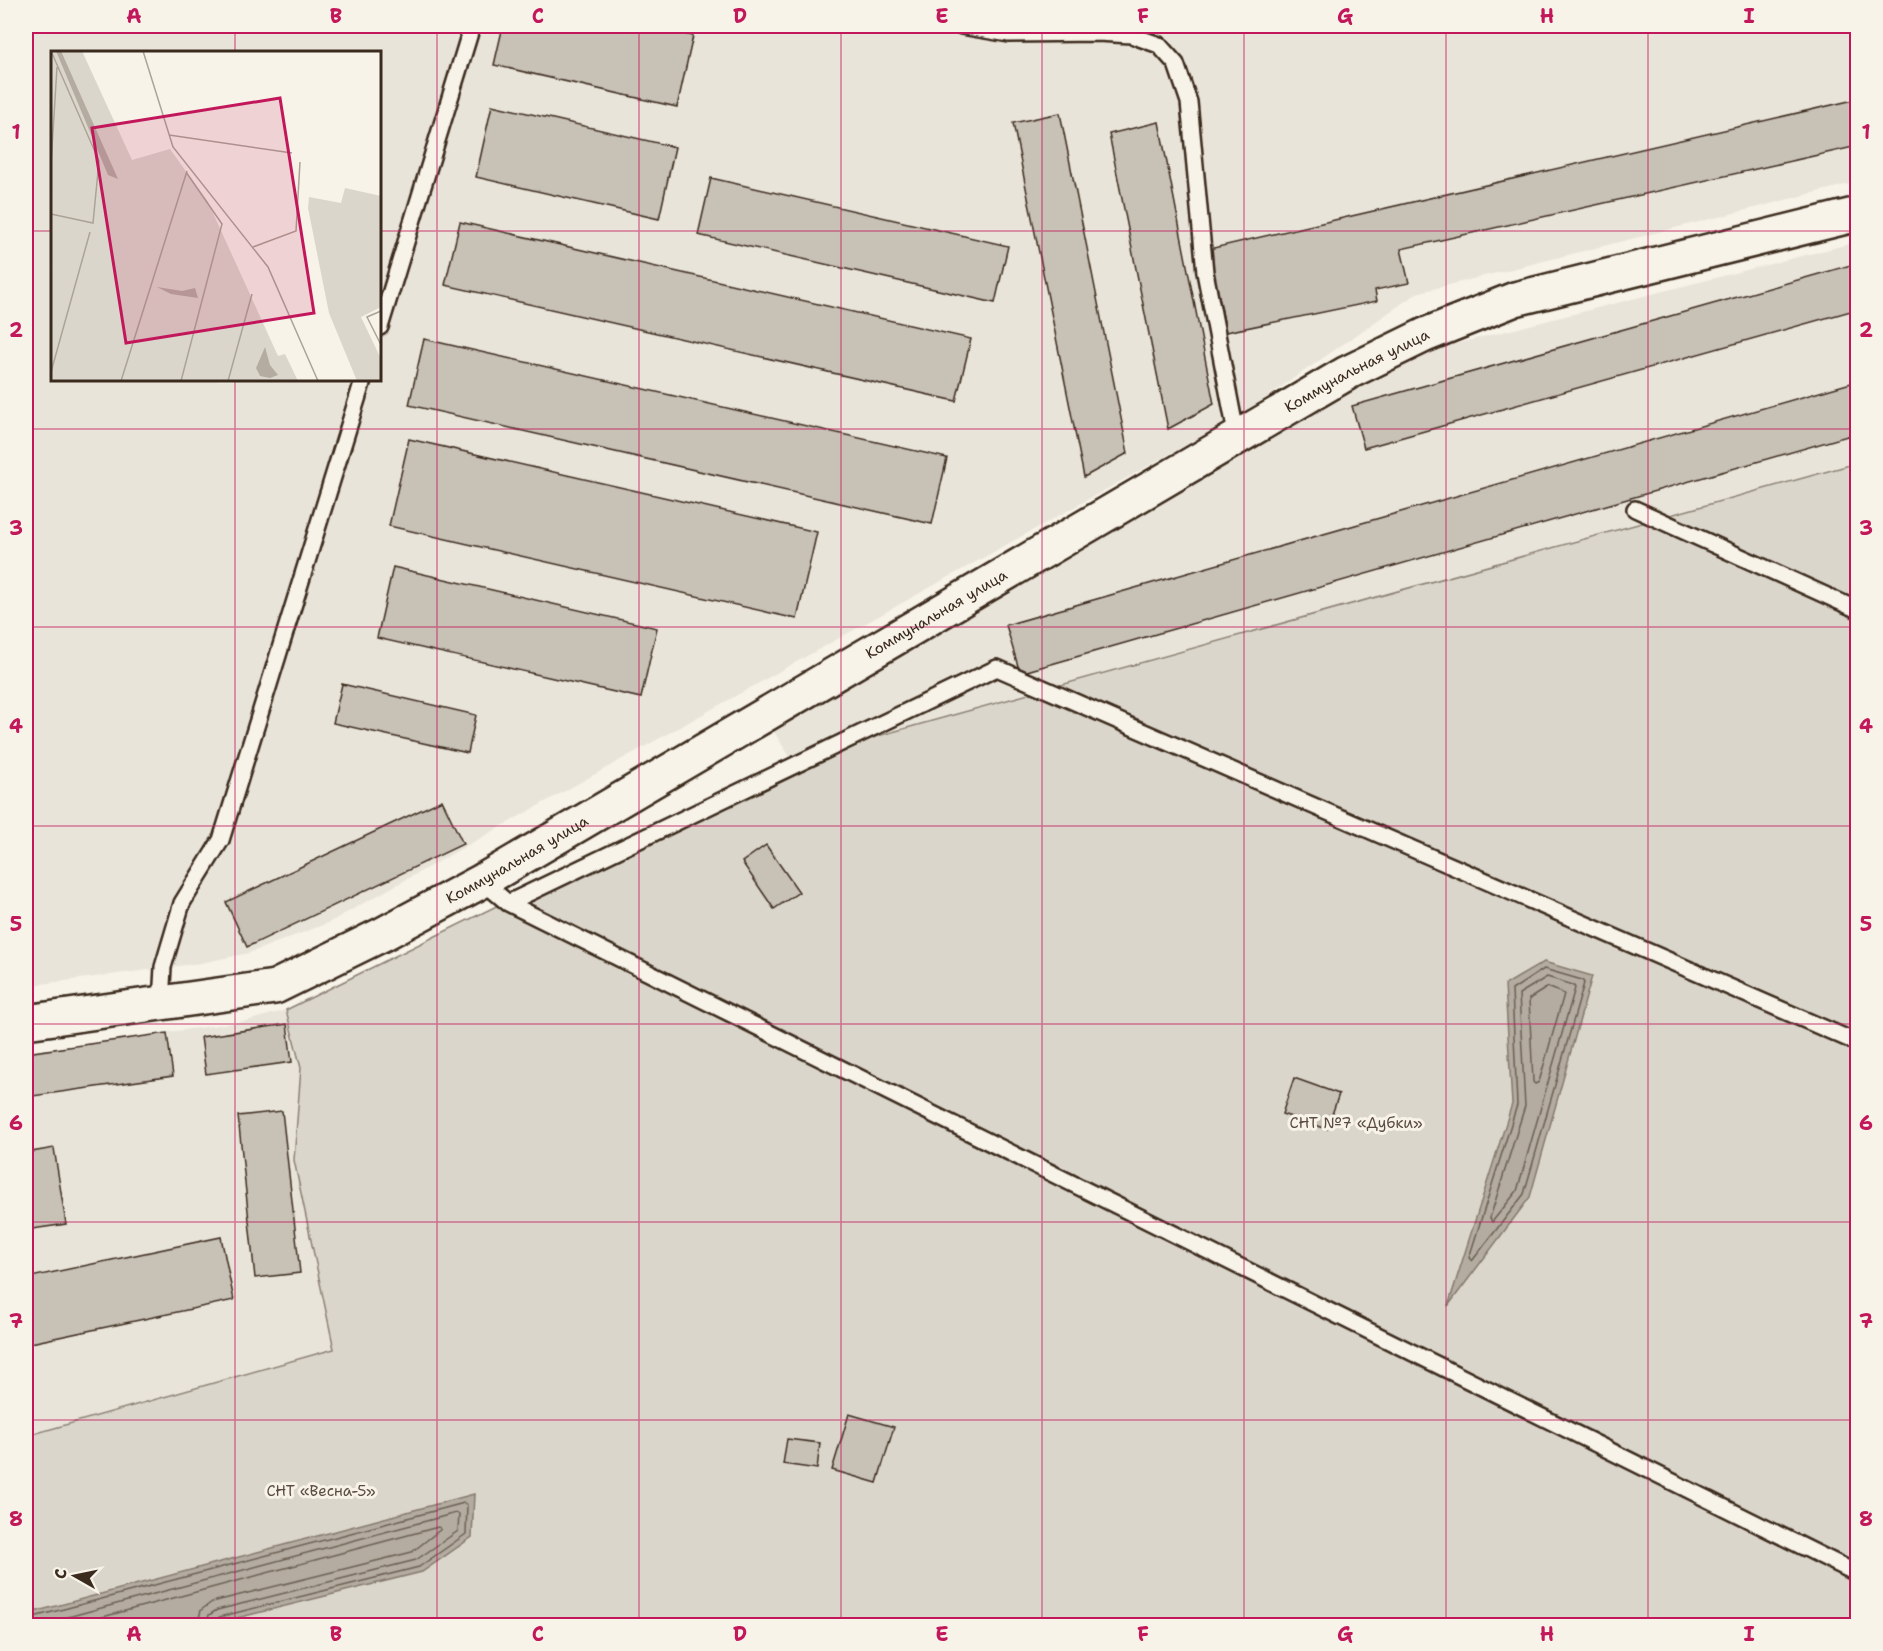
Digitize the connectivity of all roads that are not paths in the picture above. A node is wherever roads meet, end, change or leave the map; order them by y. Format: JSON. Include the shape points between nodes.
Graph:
{"nodes":[{"id":1,"x":472,"y":26,"type":"edge"},
{"id":2,"x":962,"y":26,"type":"edge"},
{"id":3,"x":1857,"y":214,"type":"edge"},
{"id":4,"x":381,"y":324,"type":"edge"},
{"id":5,"x":363,"y":381,"type":"edge"},
{"id":6,"x":1237,"y":438,"type":"junction"},
{"id":7,"x":1635,"y":509,"type":"dead end"},
{"id":8,"x":1857,"y":610,"type":"edge"},
{"id":9,"x":482,"y":881,"type":"junction"},
{"id":10,"x":508,"y":903,"type":"junction"},
{"id":11,"x":161,"y":1003,"type":"junction"},
{"id":12,"x":26,"y":1022,"type":"edge"},
{"id":13,"x":1857,"y":1043,"type":"edge"},
{"id":14,"x":1857,"y":1574,"type":"edge"}],
"edges":[{"from":1,"to":4,"type":"lane"},
{"from":2,"to":6,"type":"lane","via":[[1009,34],[1131,35],[1159,45],[1176,64],[1189,102],[1205,272]]},
{"from":3,"to":6,"type":"street","name":"Коммунальная улица","via":[[1515,299],[1425,335],[1347,373]]},
{"from":5,"to":11,"type":"lane","via":[[222,840],[182,903],[163,968]]},
{"from":6,"to":9,"type":"street","name":"Коммунальная улица"},
{"from":7,"to":8,"type":"lane"},
{"from":9,"to":10,"type":"lane"},
{"from":9,"to":11,"type":"street","name":"Коммунальная улица","via":[[275,987]]},
{"from":10,"to":13,"type":"lane","via":[[997,668]]},
{"from":10,"to":14,"type":"lane"},
{"from":11,"to":12,"type":"street","name":"Коммунальная улица"}]}
